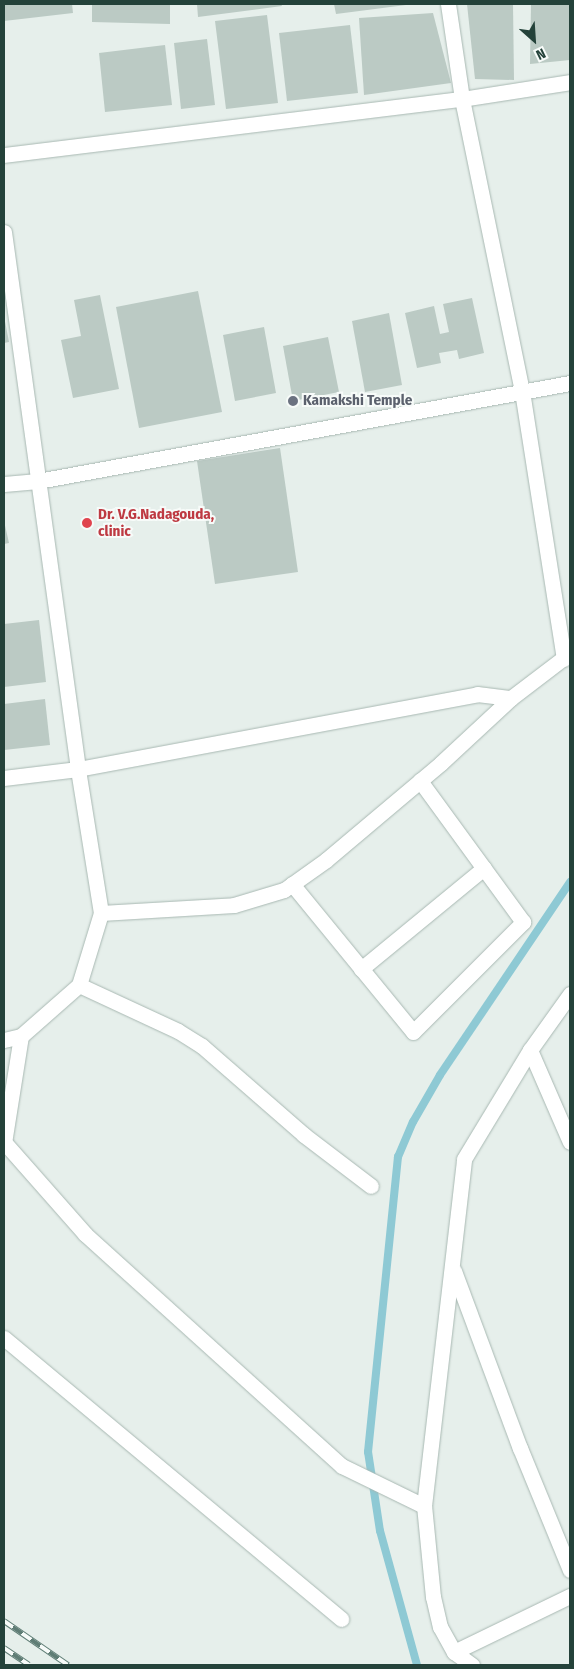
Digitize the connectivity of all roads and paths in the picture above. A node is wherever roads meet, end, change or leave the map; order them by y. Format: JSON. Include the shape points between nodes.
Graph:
{"nodes":[{"id":1,"x":448,"y":4,"type":"edge"},
{"id":2,"x":570,"y":82,"type":"edge"},
{"id":3,"x":462,"y":99,"type":"junction"},
{"id":4,"x":4,"y":155,"type":"edge"},
{"id":5,"x":4,"y":232,"type":"edge"},
{"id":6,"x":570,"y":383,"type":"edge"},
{"id":7,"x":522,"y":391,"type":"junction"},
{"id":8,"x":38,"y":480,"type":"junction"},
{"id":9,"x":4,"y":484,"type":"edge"},
{"id":10,"x":567,"y":656,"type":"edge"},
{"id":11,"x":511,"y":698,"type":"junction"},
{"id":12,"x":78,"y":769,"type":"junction"},
{"id":13,"x":4,"y":778,"type":"edge"},
{"id":14,"x":420,"y":781,"type":"junction"},
{"id":15,"x":484,"y":868,"type":"junction"},
{"id":16,"x":292,"y":884,"type":"junction"},
{"id":17,"x":101,"y":913,"type":"junction"},
{"id":18,"x":361,"y":969,"type":"junction"},
{"id":19,"x":79,"y":985,"type":"junction"},
{"id":20,"x":570,"y":994,"type":"edge"},
{"id":21,"x":22,"y":1036,"type":"junction"},
{"id":22,"x":4,"y":1040,"type":"edge"},
{"id":23,"x":530,"y":1050,"type":"junction"},
{"id":24,"x":4,"y":1142,"type":"edge"},
{"id":25,"x":570,"y":1142,"type":"edge"},
{"id":26,"x":371,"y":1186,"type":"dead end"},
{"id":27,"x":452,"y":1267,"type":"junction"},
{"id":28,"x":4,"y":1338,"type":"edge"},
{"id":29,"x":424,"y":1506,"type":"junction"},
{"id":30,"x":570,"y":1570,"type":"edge"},
{"id":31,"x":570,"y":1596,"type":"edge"},
{"id":32,"x":341,"y":1619,"type":"dead end"},
{"id":33,"x":454,"y":1652,"type":"junction"},
{"id":34,"x":472,"y":1665,"type":"edge"}],
"edges":[{"from":1,"to":3,"type":"street"},
{"from":2,"to":3,"type":"street"},
{"from":3,"to":4,"type":"street"},
{"from":3,"to":7,"type":"street"},
{"from":5,"to":8,"type":"street"},
{"from":6,"to":7,"type":"street"},
{"from":7,"to":8,"type":"street"},
{"from":7,"to":10,"type":"street"},
{"from":8,"to":9,"type":"street"},
{"from":8,"to":12,"type":"street"},
{"from":10,"to":11,"type":"street"},
{"from":11,"to":12,"type":"street","via":[[477,694]]},
{"from":11,"to":14,"type":"street"},
{"from":12,"to":13,"type":"street"},
{"from":12,"to":17,"type":"street"},
{"from":14,"to":15,"type":"street"},
{"from":14,"to":16,"type":"street","via":[[326,860]]},
{"from":15,"to":18,"type":"street"},
{"from":15,"to":18,"type":"street","via":[[523,922],[412,1032]]},
{"from":16,"to":17,"type":"street","via":[[284,890],[234,905]]},
{"from":16,"to":18,"type":"street"},
{"from":17,"to":19,"type":"street"},
{"from":19,"to":21,"type":"street"},
{"from":19,"to":26,"type":"street","via":[[178,1031],[202,1046],[304,1134]]},
{"from":20,"to":23,"type":"street"},
{"from":21,"to":22,"type":"street"},
{"from":21,"to":24,"type":"street"},
{"from":23,"to":25,"type":"street"},
{"from":23,"to":27,"type":"street","via":[[464,1160]]},
{"from":24,"to":29,"type":"street","via":[[85,1234],[342,1466]]},
{"from":27,"to":29,"type":"street"},
{"from":27,"to":30,"type":"street"},
{"from":28,"to":32,"type":"street"},
{"from":29,"to":33,"type":"street","via":[[433,1597],[440,1626]]},
{"from":31,"to":33,"type":"street"},
{"from":33,"to":34,"type":"street"}]}
